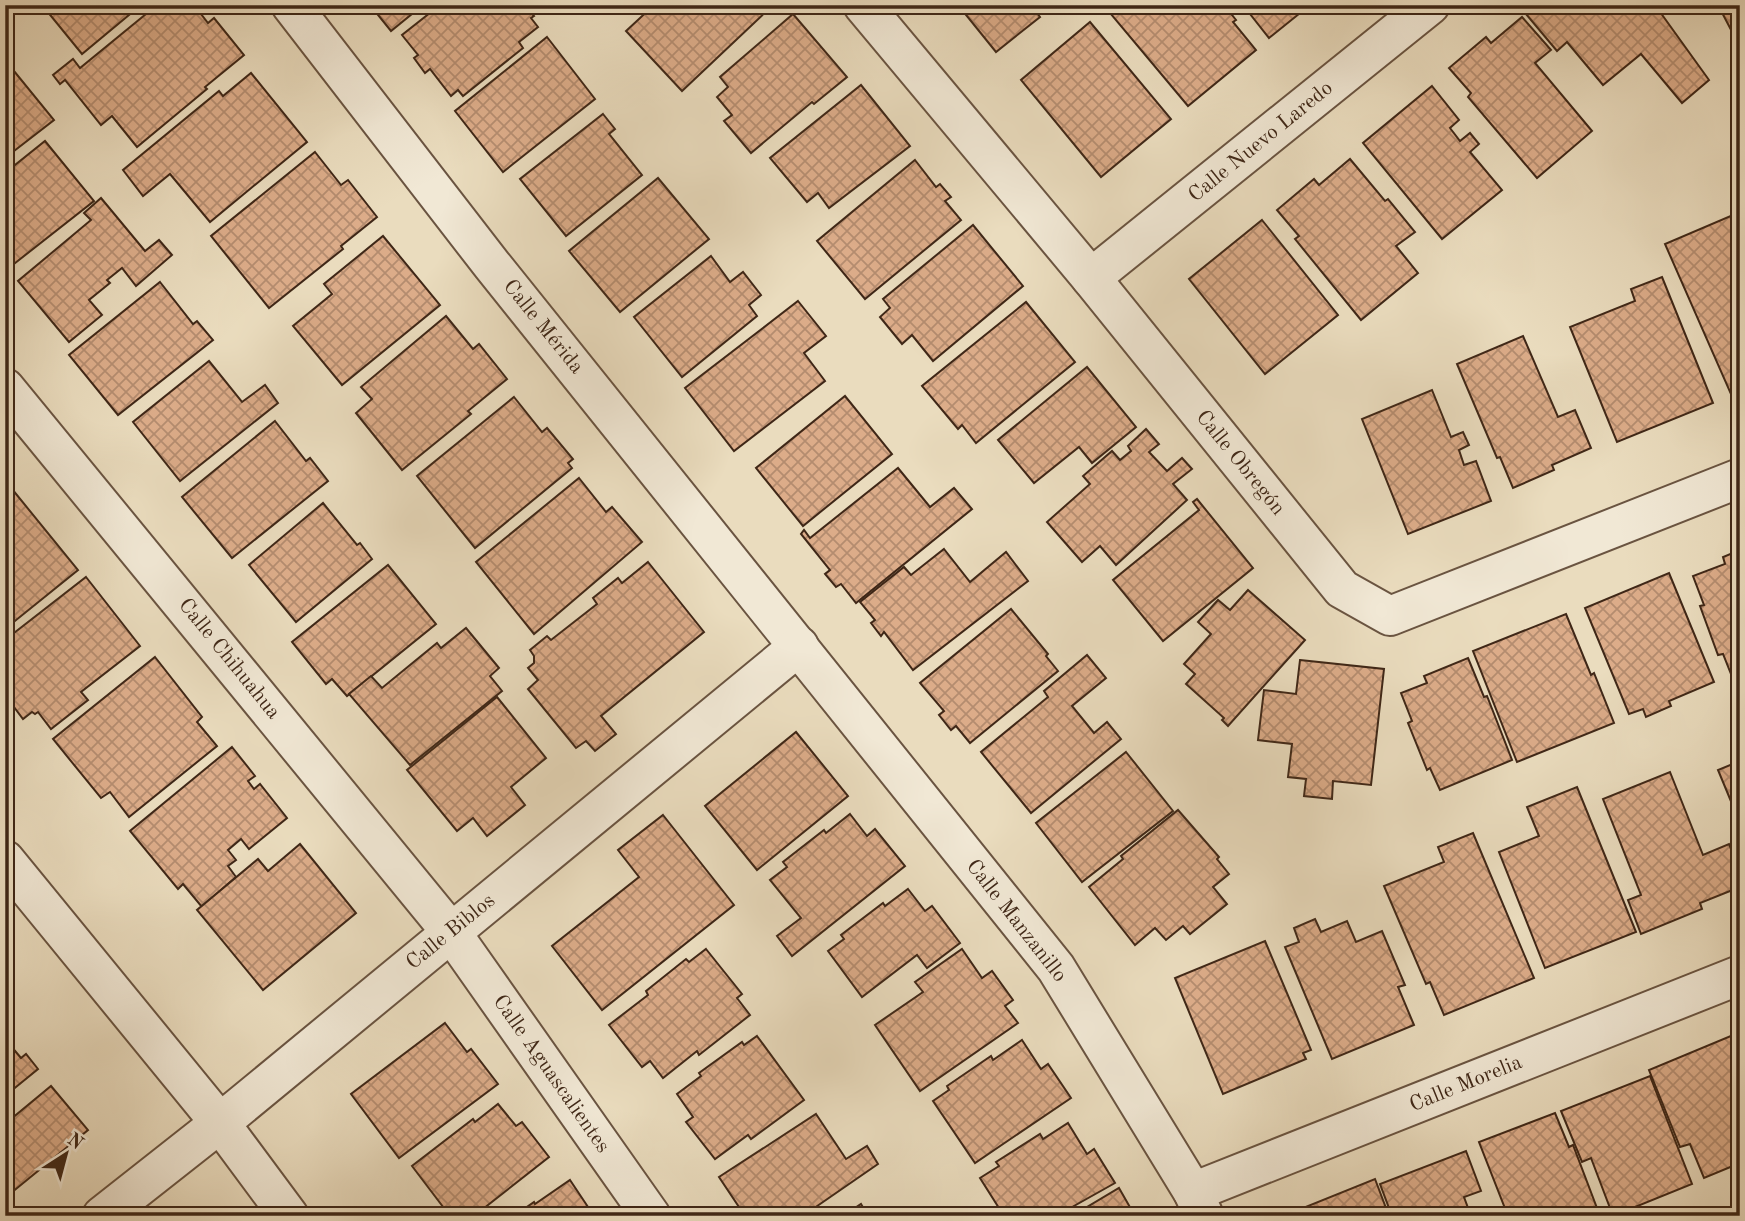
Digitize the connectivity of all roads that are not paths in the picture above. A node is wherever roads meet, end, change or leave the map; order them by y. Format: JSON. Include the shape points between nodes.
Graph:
{"nodes":[{"id":1,"x":291,"y":5,"type":"edge"},
{"id":2,"x":863,"y":5,"type":"edge"},
{"id":3,"x":1430,"y":5,"type":"edge"},
{"id":4,"x":1091,"y":278,"type":"junction"},
{"id":5,"x":5,"y":388,"type":"edge"},
{"id":6,"x":1740,"y":478,"type":"edge"},
{"id":7,"x":799,"y":646,"type":"junction"},
{"id":8,"x":5,"y":860,"type":"edge"},
{"id":9,"x":451,"y":932,"type":"junction"},
{"id":10,"x":1740,"y":975,"type":"edge"},
{"id":11,"x":220,"y":1123,"type":"junction"},
{"id":12,"x":1198,"y":1204,"type":"edge"},
{"id":13,"x":102,"y":1216,"type":"edge"},
{"id":14,"x":289,"y":1216,"type":"edge"},
{"id":15,"x":651,"y":1216,"type":"edge"}],
"edges":[{"from":1,"to":7,"type":"street","name":"Calle Mérida","via":[[492,265]]},
{"from":2,"to":4,"type":"street","name":"Calle Obregón"},
{"from":3,"to":4,"type":"street","name":"Calle Nuevo Laredo"},
{"from":4,"to":6,"type":"street","name":"Calle Obregón","via":[[1342,589],[1390,616]]},
{"from":5,"to":9,"type":"street","name":"Calle Chihuahua"},
{"from":7,"to":9,"type":"street","name":"Calle Biblos"},
{"from":7,"to":12,"type":"street","name":"Calle Manzanillo","via":[[1056,968]]},
{"from":8,"to":11,"type":"street"},
{"from":9,"to":11,"type":"street","name":"Calle Biblos"},
{"from":9,"to":15,"type":"street","name":"Calle Aguascalientes"},
{"from":10,"to":12,"type":"street","name":"Calle Morelia"},
{"from":11,"to":13,"type":"street","name":"Calle Biblos"},
{"from":11,"to":14,"type":"street"}]}
